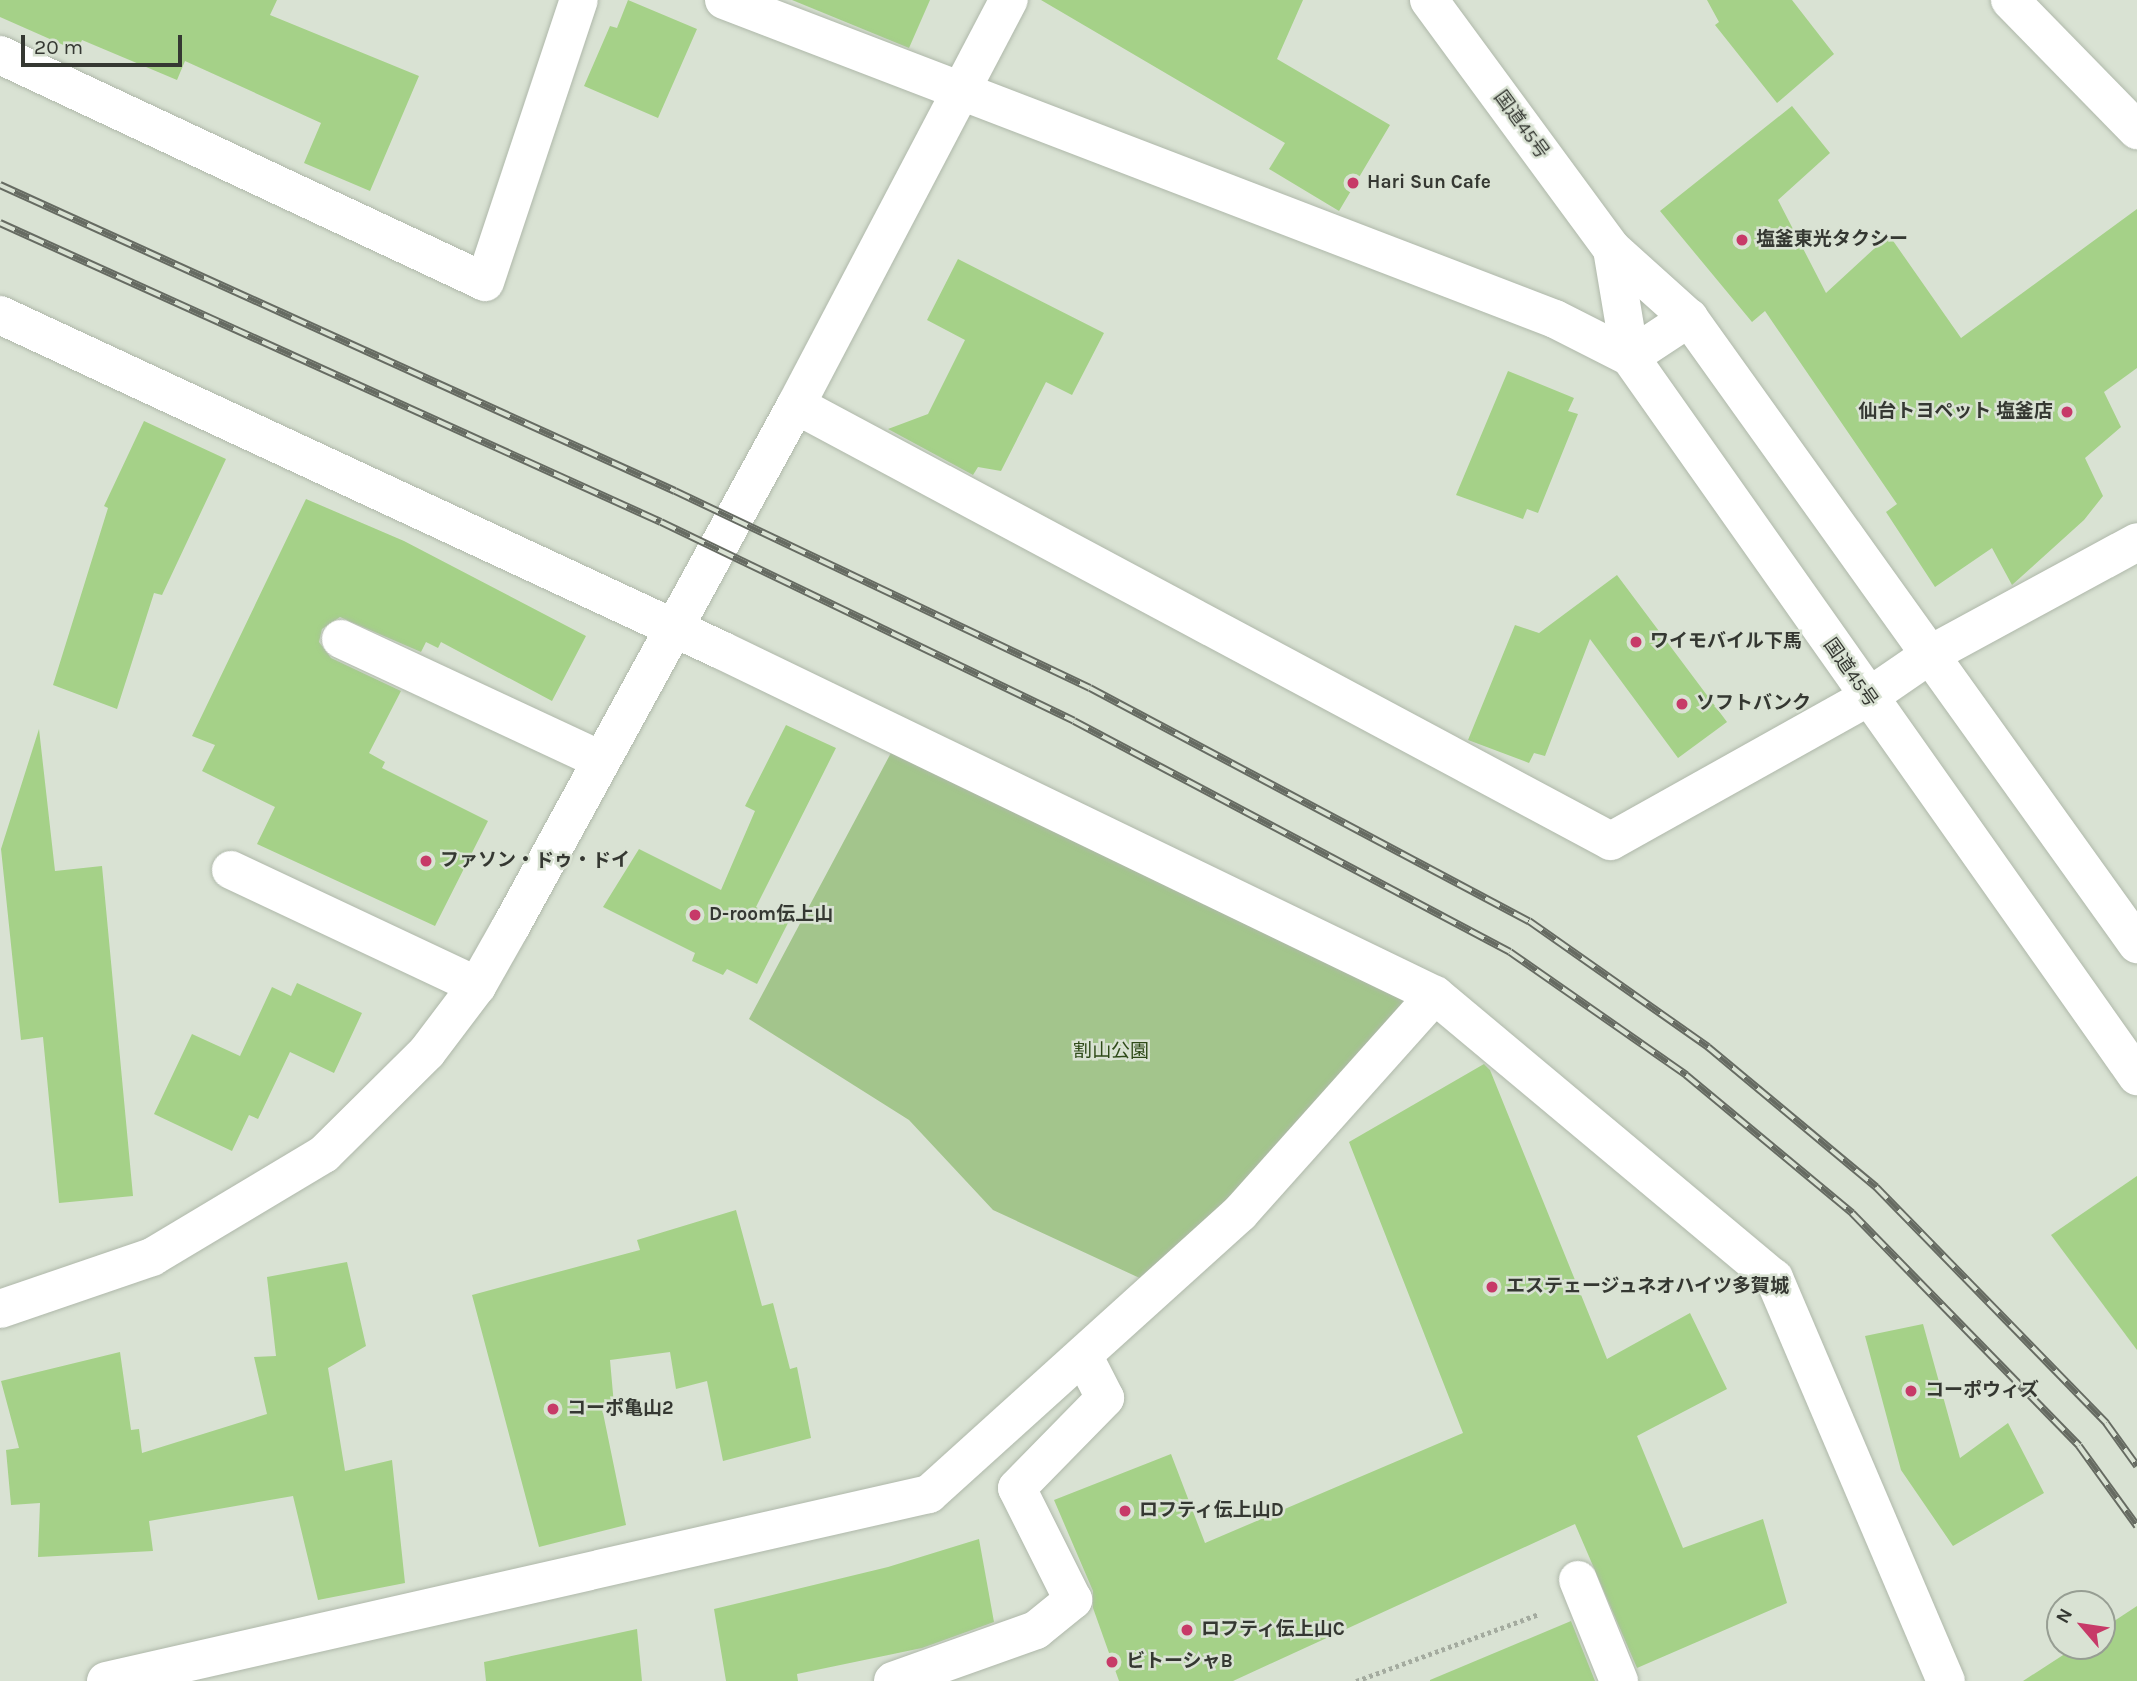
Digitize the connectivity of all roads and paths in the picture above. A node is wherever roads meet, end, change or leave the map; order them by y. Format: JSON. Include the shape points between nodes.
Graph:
{"nodes":[{"id":1,"x":579,"y":0,"type":"edge"},
{"id":2,"x":724,"y":0,"type":"edge"},
{"id":3,"x":1009,"y":0,"type":"edge"},
{"id":4,"x":1429,"y":0,"type":"edge"},
{"id":5,"x":2010,"y":0,"type":"edge"},
{"id":6,"x":0,"y":55,"type":"edge"},
{"id":7,"x":960,"y":93,"type":"junction"},
{"id":8,"x":2137,"y":130,"type":"edge"},
{"id":9,"x":1612,"y":249,"type":"junction"},
{"id":10,"x":0,"y":315,"type":"edge"},
{"id":11,"x":1689,"y":318,"type":"junction"},
{"id":12,"x":1630,"y":357,"type":"junction"},
{"id":13,"x":796,"y":405,"type":"junction"},
{"id":14,"x":2137,"y":542,"type":"edge"},
{"id":15,"x":672,"y":627,"type":"junction"},
{"id":16,"x":341,"y":639,"type":"dead end"},
{"id":17,"x":1931,"y":654,"type":"junction"},
{"id":18,"x":1867,"y":698,"type":"junction"},
{"id":19,"x":601,"y":760,"type":"junction"},
{"id":20,"x":231,"y":870,"type":"dead end"},
{"id":21,"x":2137,"y":944,"type":"edge"},
{"id":22,"x":477,"y":986,"type":"junction"},
{"id":23,"x":1435,"y":995,"type":"junction"},
{"id":24,"x":2137,"y":1076,"type":"edge"},
{"id":25,"x":0,"y":1309,"type":"edge"},
{"id":26,"x":1083,"y":1355,"type":"junction"},
{"id":27,"x":1582,"y":1588,"type":"joint"},
{"id":28,"x":1938,"y":1679,"type":"edge"},
{"id":29,"x":106,"y":1681,"type":"edge"},
{"id":30,"x":893,"y":1681,"type":"edge"},
{"id":31,"x":1356,"y":1681,"type":"edge"},
{"id":32,"x":1619,"y":1681,"type":"edge"}],
"edges":[{"from":1,"to":6,"type":"main road","via":[[485,282]]},
{"from":2,"to":7,"type":"main road"},
{"from":3,"to":7,"type":"main road"},
{"from":4,"to":9,"type":"main road","name":"国道45号"},
{"from":5,"to":8,"type":"main road"},
{"from":7,"to":12,"type":"main road","via":[[1555,319]]},
{"from":7,"to":13,"type":"main road"},
{"from":9,"to":11,"type":"main road","name":"国道45号"},
{"from":9,"to":12,"type":"main road","name":"国道45号"},
{"from":10,"to":15,"type":"main road"},
{"from":11,"to":12,"type":"main road"},
{"from":11,"to":17,"type":"main road","name":"国道45号"},
{"from":12,"to":18,"type":"main road","name":"国道45号"},
{"from":13,"to":15,"type":"main road"},
{"from":13,"to":18,"type":"main road","via":[[1611,841]]},
{"from":14,"to":17,"type":"main road"},
{"from":15,"to":19,"type":"main road"},
{"from":15,"to":23,"type":"main road"},
{"from":16,"to":19,"type":"main road"},
{"from":17,"to":18,"type":"main road"},
{"from":17,"to":21,"type":"main road","name":"国道45号"},
{"from":18,"to":24,"type":"main road","name":"国道45号"},
{"from":19,"to":22,"type":"main road"},
{"from":20,"to":22,"type":"main road"},
{"from":22,"to":25,"type":"main road","via":[[428,1052],[324,1154],[152,1257]]},
{"from":23,"to":26,"type":"main road","via":[[1240,1213]]},
{"from":23,"to":28,"type":"main road","via":[[1774,1278]]},
{"from":26,"to":29,"type":"main road","via":[[929,1493]]},
{"from":26,"to":30,"type":"main road","via":[[1105,1398],[1017,1488],[1073,1600],[1036,1630]]},
{"from":27,"to":31,"type":"path"},
{"from":27,"to":32,"type":"main road"}]}
